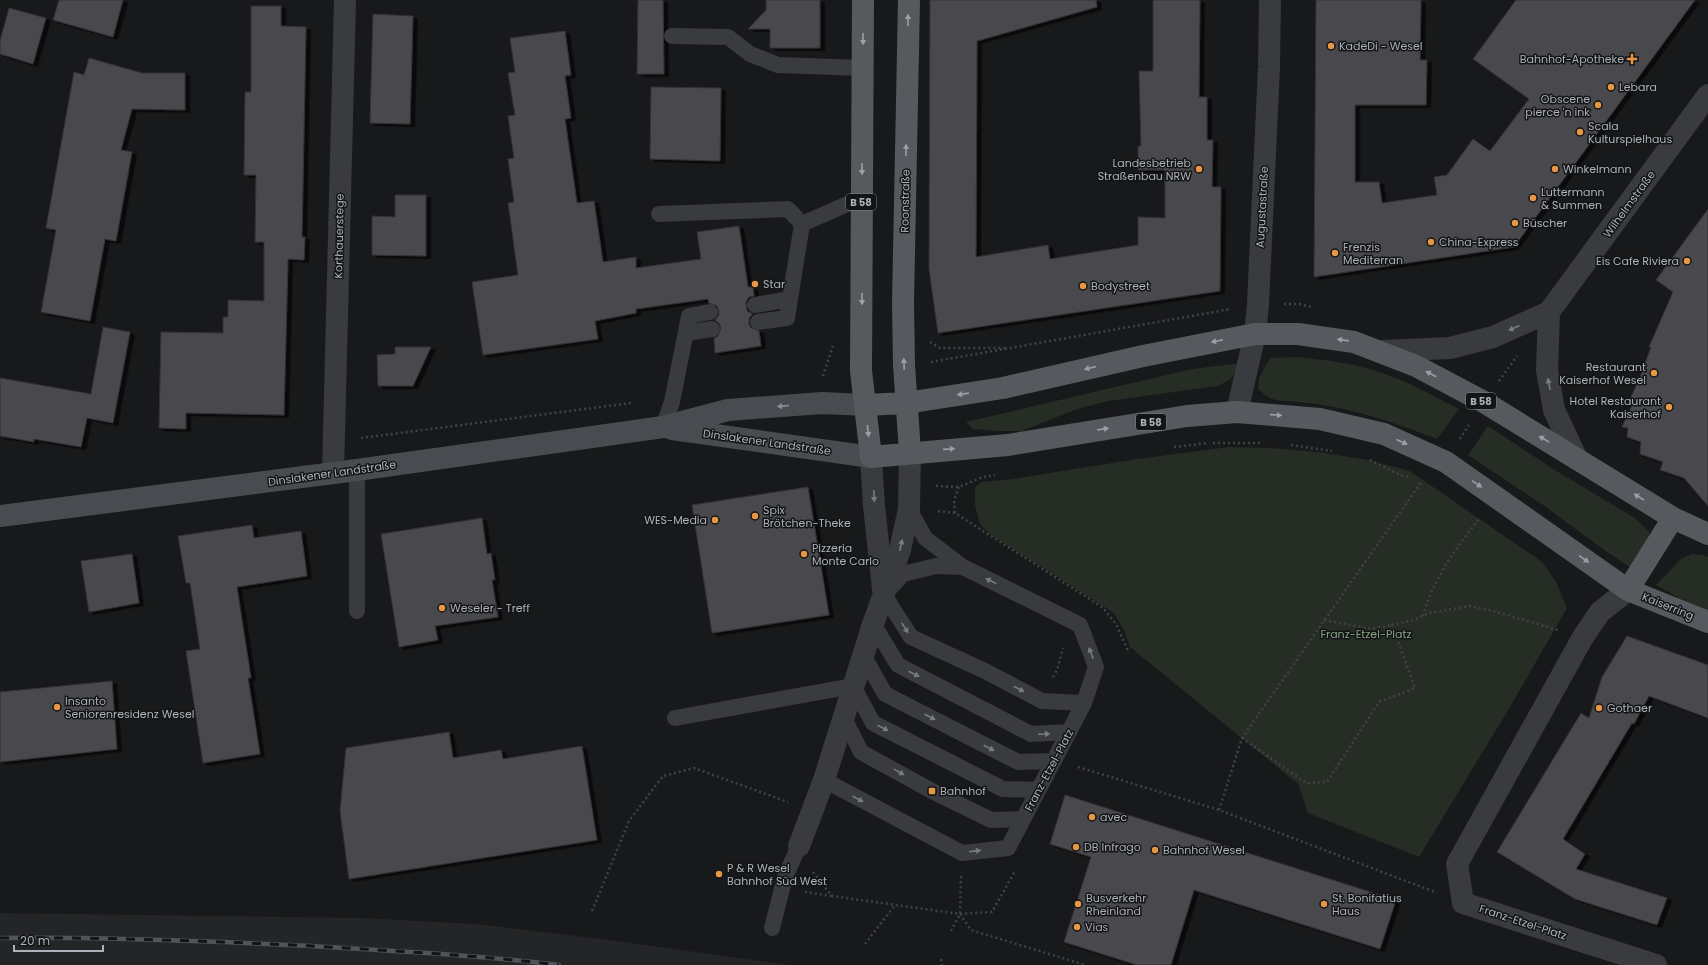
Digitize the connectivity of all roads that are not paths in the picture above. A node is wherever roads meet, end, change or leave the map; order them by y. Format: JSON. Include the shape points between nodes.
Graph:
{"nodes":[{"id":1,"x":345,"y":0,"type":"edge"},
{"id":2,"x":863,"y":0,"type":"edge"},
{"id":3,"x":908,"y":0,"type":"edge"},
{"id":4,"x":1270,"y":0,"type":"edge"},
{"id":5,"x":672,"y":36,"type":"dead end"},
{"id":6,"x":862,"y":68,"type":"junction"},
{"id":7,"x":1708,"y":96,"type":"edge"},
{"id":8,"x":861,"y":198,"type":"junction"},
{"id":9,"x":659,"y":214,"type":"dead end"},
{"id":10,"x":802,"y":224,"type":"junction"},
{"id":11,"x":790,"y":298,"type":"junction"},
{"id":12,"x":755,"y":305,"type":"dead end"},
{"id":13,"x":710,"y":312,"type":"dead end"},
{"id":14,"x":1549,"y":312,"type":"junction"},
{"id":15,"x":758,"y":322,"type":"dead end"},
{"id":16,"x":712,"y":330,"type":"dead end"},
{"id":17,"x":686,"y":333,"type":"junction"},
{"id":18,"x":1255,"y":334,"type":"junction"},
{"id":19,"x":1381,"y":352,"type":"junction"},
{"id":20,"x":906,"y":403,"type":"junction"},
{"id":21,"x":866,"y":405,"type":"junction"},
{"id":22,"x":1237,"y":412,"type":"junction"},
{"id":23,"x":663,"y":427,"type":"junction"},
{"id":24,"x":910,"y":452,"type":"junction"},
{"id":25,"x":871,"y":457,"type":"junction"},
{"id":26,"x":1577,"y":459,"type":"junction"},
{"id":27,"x":357,"y":470,"type":"junction"},
{"id":28,"x":333,"y":473,"type":"junction"},
{"id":29,"x":909,"y":509,"type":"junction"},
{"id":30,"x":0,"y":516,"type":"edge"},
{"id":31,"x":1673,"y":518,"type":"junction"},
{"id":32,"x":1708,"y":534,"type":"edge"},
{"id":33,"x":963,"y":567,"type":"junction"},
{"id":34,"x":1628,"y":590,"type":"junction"},
{"id":35,"x":884,"y":595,"type":"junction"},
{"id":36,"x":357,"y":611,"type":"dead end"},
{"id":37,"x":1708,"y":622,"type":"edge"},
{"id":38,"x":873,"y":624,"type":"junction"},
{"id":39,"x":863,"y":655,"type":"junction"},
{"id":40,"x":854,"y":686,"type":"junction"},
{"id":41,"x":1084,"y":703,"type":"junction"},
{"id":42,"x":675,"y":718,"type":"dead end"},
{"id":43,"x":844,"y":718,"type":"junction"},
{"id":44,"x":1069,"y":732,"type":"junction"},
{"id":45,"x":1054,"y":761,"type":"junction"},
{"id":46,"x":824,"y":780,"type":"junction"},
{"id":47,"x":1038,"y":790,"type":"junction"},
{"id":48,"x":1023,"y":819,"type":"junction"},
{"id":49,"x":799,"y":846,"type":"joint"},
{"id":50,"x":772,"y":928,"type":"dead end"},
{"id":51,"x":1656,"y":965,"type":"edge"}],
"edges":[{"from":1,"to":28,"type":"street","name":"Korthauerstege"},
{"from":2,"to":6,"type":"main road","number":"B 58","one_way":true},
{"from":20,"to":3,"type":"main road","name":"Roonstraße","one_way":true,"via":[[903,303]]},
{"from":4,"to":18,"type":"street","name":"Augustastraße"},
{"from":5,"to":6,"type":"lane","via":[[728,37],[750,54],[778,64]]},
{"from":6,"to":8,"type":"main road","number":"B 58","one_way":true},
{"from":7,"to":14,"type":"street","name":"Wilhelmstraße"},
{"from":8,"to":10,"type":"lane"},
{"from":8,"to":21,"type":"main road","number":"B 58","one_way":true,"via":[[861,371]]},
{"from":9,"to":10,"type":"lane","via":[[788,209]]},
{"from":10,"to":11,"type":"lane"},
{"from":11,"to":12,"type":"lane"},
{"from":11,"to":15,"type":"lane","via":[[787,318]]},
{"from":13,"to":17,"type":"lane","via":[[690,316]]},
{"from":14,"to":19,"type":"street","name":"Wilhelmstraße","one_way":true,"via":[[1493,337],[1450,348]]},
{"from":26,"to":14,"type":"street","one_way":true,"via":[[1554,410],[1547,370]]},
{"from":16,"to":17,"type":"lane"},
{"from":17,"to":23,"type":"lane","via":[[672,402]]},
{"from":19,"to":18,"type":"main road","number":"B 58","one_way":true,"via":[[1354,342],[1298,334]]},
{"from":18,"to":20,"type":"main road","number":"B 58","one_way":true,"via":[[1142,356],[1003,388]]},
{"from":18,"to":22,"type":"street","name":"Augustastraße"},
{"from":26,"to":19,"type":"main road","number":"B 58","one_way":true,"via":[[1484,402],[1416,366]]},
{"from":20,"to":21,"type":"main road"},
{"from":20,"to":24,"type":"main road","name":"Roonstraße"},
{"from":21,"to":23,"type":"main road","name":"Dinslakener Landstraße","one_way":true,"via":[[822,403],[728,410]]},
{"from":21,"to":25,"type":"main road","number":"B 58","one_way":true},
{"from":24,"to":22,"type":"main road","number":"B 58","one_way":true,"via":[[1008,445],[1187,416]]},
{"from":22,"to":34,"type":"main road","number":"B 58","one_way":true,"via":[[1320,419],[1384,434],[1446,462]]},
{"from":23,"to":25,"type":"main road","name":"Dinslakener Landstraße"},
{"from":23,"to":27,"type":"main road","name":"Dinslakener Landstraße"},
{"from":24,"to":25,"type":"main road","number":"B 58"},
{"from":24,"to":29,"type":"street","name":"Franz-Etzel-Platz"},
{"from":25,"to":35,"type":"street","name":"Franz-Etzel-Platz","one_way":true},
{"from":31,"to":26,"type":"main road","number":"B 58","one_way":true},
{"from":27,"to":28,"type":"main road","name":"Dinslakener Landstraße"},
{"from":27,"to":36,"type":"lane"},
{"from":28,"to":30,"type":"main road","name":"Dinslakener Landstraße"},
{"from":29,"to":33,"type":"lane","name":"Franz-Etzel-Platz","via":[[925,538]]},
{"from":35,"to":29,"type":"street","name":"Franz-Etzel-Platz","one_way":true,"via":[[900,550]]},
{"from":31,"to":32,"type":"main road","number":"B 58"},
{"from":31,"to":34,"type":"main road"},
{"from":33,"to":35,"type":"lane","name":"Franz-Etzel-Platz","via":[[936,566],[903,574]]},
{"from":41,"to":33,"type":"lane","name":"Franz-Etzel-Platz","one_way":true,"via":[[1096,667],[1080,625]]},
{"from":34,"to":37,"type":"main road","name":"Kaiserring","number":"B 58"},
{"from":34,"to":51,"type":"street","name":"Franz-Etzel-Platz","via":[[1600,612],[1583,637],[1457,864],[1463,903]]},
{"from":35,"to":38,"type":"street","name":"Franz-Etzel-Platz"},
{"from":35,"to":41,"type":"lane","one_way":true,"via":[[911,637],[1042,701]]},
{"from":38,"to":39,"type":"street","name":"Franz-Etzel-Platz"},
{"from":38,"to":44,"type":"lane","one_way":true,"via":[[898,665],[1031,734]]},
{"from":39,"to":40,"type":"street","name":"Franz-Etzel-Platz"},
{"from":39,"to":45,"type":"lane","one_way":true,"via":[[886,694],[1018,762]]},
{"from":40,"to":42,"type":"lane"},
{"from":40,"to":43,"type":"street","name":"Franz-Etzel-Platz"},
{"from":40,"to":47,"type":"lane","one_way":true,"via":[[873,723],[1003,789]]},
{"from":41,"to":44,"type":"lane","name":"Franz-Etzel-Platz"},
{"from":43,"to":46,"type":"street","name":"Franz-Etzel-Platz"},
{"from":43,"to":48,"type":"lane","one_way":true,"via":[[861,752],[991,820]]},
{"from":44,"to":45,"type":"lane","name":"Franz-Etzel-Platz"},
{"from":45,"to":47,"type":"lane","name":"Franz-Etzel-Platz"},
{"from":46,"to":48,"type":"lane","name":"Franz-Etzel-Platz","one_way":true,"via":[[962,853],[1008,848]]},
{"from":46,"to":49,"type":"street","name":"Franz-Etzel-Platz"},
{"from":47,"to":48,"type":"lane","name":"Franz-Etzel-Platz"},
{"from":49,"to":50,"type":"lane","via":[[785,877]]}]}
